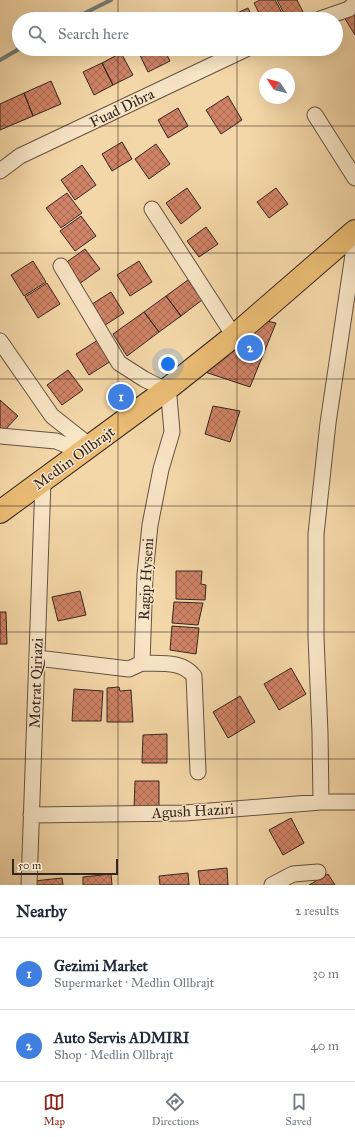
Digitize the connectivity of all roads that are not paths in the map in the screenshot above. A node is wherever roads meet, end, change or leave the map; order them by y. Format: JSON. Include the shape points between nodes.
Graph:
{"nodes":[{"id":1,"x":352,"y":6,"type":"edge"},
{"id":2,"x":337,"y":12,"type":"edge"},
{"id":3,"x":231,"y":56,"type":"edge"},
{"id":4,"x":315,"y":116,"type":"dead end"},
{"id":5,"x":0,"y":171,"type":"edge"},
{"id":6,"x":355,"y":178,"type":"edge"},
{"id":7,"x":152,"y":210,"type":"dead end"},
{"id":8,"x":351,"y":235,"type":"edge"},
{"id":9,"x":61,"y":266,"type":"dead end"},
{"id":10,"x":234,"y":336,"type":"junction"},
{"id":11,"x":0,"y":342,"type":"edge"},
{"id":12,"x":166,"y":390,"type":"junction"},
{"id":13,"x":0,"y":436,"type":"edge"},
{"id":14,"x":86,"y":449,"type":"junction"},
{"id":15,"x":43,"y":481,"type":"junction"},
{"id":16,"x":0,"y":512,"type":"edge"},
{"id":17,"x":37,"y":658,"type":"junction"},
{"id":18,"x":142,"y":663,"type":"junction"},
{"id":19,"x":198,"y":772,"type":"dead end"},
{"id":20,"x":321,"y":802,"type":"junction"},
{"id":21,"x":355,"y":802,"type":"edge"},
{"id":22,"x":31,"y":815,"type":"junction"},
{"id":23,"x":318,"y":872,"type":"dead end"},
{"id":24,"x":29,"y":885,"type":"edge"},
{"id":25,"x":272,"y":885,"type":"edge"}],
"edges":[{"from":1,"to":2,"type":"street"},
{"from":3,"to":5,"type":"street","name":"Fuad Dibra","via":[[20,156]]},
{"from":4,"to":6,"type":"street"},
{"from":7,"to":10,"type":"street"},
{"from":8,"to":10,"type":"main road","name":"Medlin Ollbrajt"},
{"from":8,"to":20,"type":"street","via":[[354,248],[328,423],[316,534]]},
{"from":9,"to":12,"type":"street","via":[[120,363],[144,380]]},
{"from":10,"to":12,"type":"main road","name":"Medlin Ollbrajt"},
{"from":11,"to":14,"type":"street","via":[[52,416]]},
{"from":12,"to":14,"type":"main road","name":"Medlin Ollbrajt"},
{"from":12,"to":18,"type":"street","name":"Ragip Hyseni","via":[[172,432],[161,469],[150,525],[145,575]]},
{"from":13,"to":14,"type":"street","via":[[56,441]]},
{"from":14,"to":15,"type":"main road","name":"Medlin Ollbrajt"},
{"from":15,"to":16,"type":"main road","name":"Medlin Ollbrajt"},
{"from":15,"to":17,"type":"street","name":"Motrat Qiriazi"},
{"from":17,"to":18,"type":"street","via":[[129,670]]},
{"from":17,"to":22,"type":"street","name":"Motrat Qiriazi"},
{"from":18,"to":19,"type":"street","via":[[180,665],[194,676]]},
{"from":20,"to":21,"type":"street","name":"Agush Haziri"},
{"from":20,"to":22,"type":"street","name":"Agush Haziri","via":[[185,813]]},
{"from":22,"to":24,"type":"street","name":"Motrat Qiriazi"},
{"from":23,"to":25,"type":"street","via":[[293,874]]}]}
